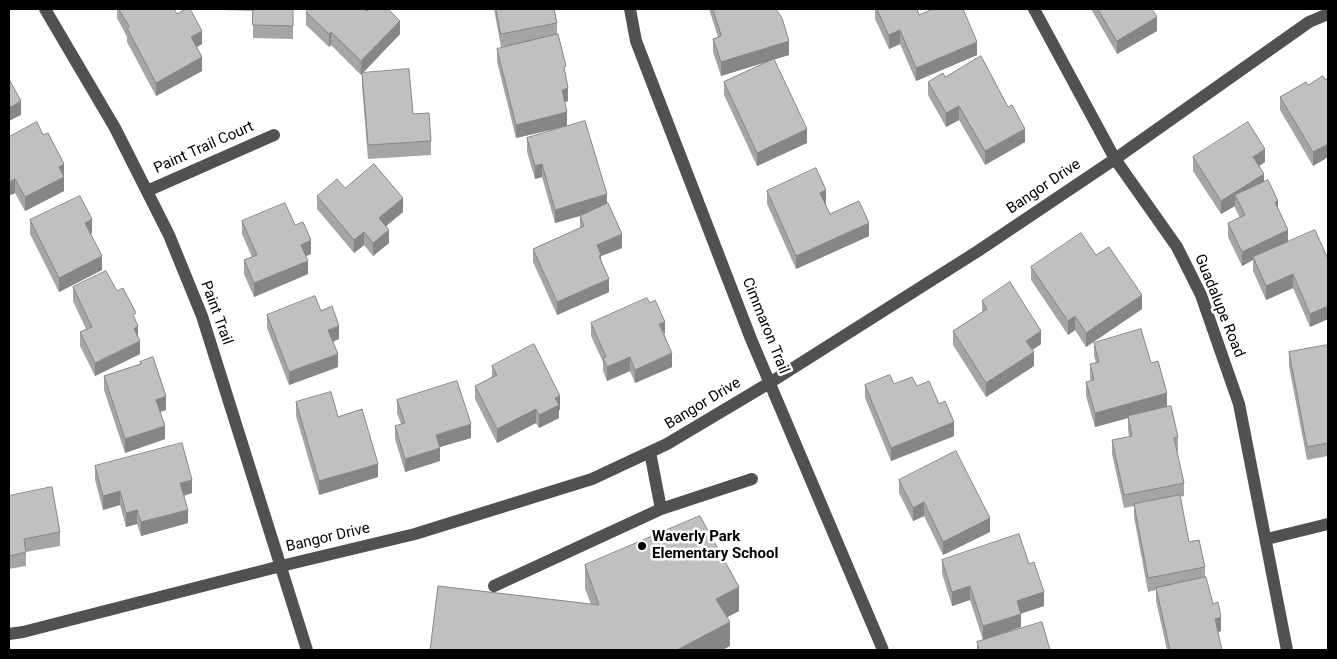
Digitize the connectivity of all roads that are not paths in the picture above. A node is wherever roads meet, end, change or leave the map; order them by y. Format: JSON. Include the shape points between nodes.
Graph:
{"nodes":[{"id":1,"x":45,"y":9,"type":"edge"},
{"id":2,"x":630,"y":9,"type":"edge"},
{"id":3,"x":1034,"y":9,"type":"edge"},
{"id":4,"x":1328,"y":14,"type":"edge"},
{"id":5,"x":274,"y":135,"type":"dead end"},
{"id":6,"x":1115,"y":159,"type":"junction"},
{"id":7,"x":147,"y":191,"type":"junction"},
{"id":8,"x":771,"y":382,"type":"junction"},
{"id":9,"x":650,"y":452,"type":"junction"},
{"id":10,"x":752,"y":479,"type":"dead end"},
{"id":11,"x":661,"y":509,"type":"junction"},
{"id":12,"x":1328,"y":524,"type":"edge"},
{"id":13,"x":1267,"y":539,"type":"junction"},
{"id":14,"x":280,"y":566,"type":"junction"},
{"id":15,"x":494,"y":586,"type":"dead end"},
{"id":16,"x":9,"y":634,"type":"edge"},
{"id":17,"x":307,"y":650,"type":"edge"},
{"id":18,"x":884,"y":650,"type":"edge"},
{"id":19,"x":1287,"y":650,"type":"edge"}],
"edges":[{"from":1,"to":7,"type":"street","name":"Paint Trail","via":[[115,128]]},
{"from":2,"to":8,"type":"street","name":"Cimmaron Trail","via":[[636,41],[751,339]]},
{"from":3,"to":6,"type":"street","name":"Guadalupe Road"},
{"from":4,"to":6,"type":"street","name":"Bangor Drive","via":[[1310,22]]},
{"from":5,"to":7,"type":"street","name":"Paint Trail Court"},
{"from":6,"to":8,"type":"street","name":"Bangor Drive","via":[[978,251]]},
{"from":6,"to":13,"type":"street","name":"Guadalupe Road","via":[[1177,247],[1201,295],[1239,404]]},
{"from":7,"to":14,"type":"street","name":"Paint Trail","via":[[202,316]]},
{"from":8,"to":9,"type":"street","name":"Bangor Drive"},
{"from":8,"to":18,"type":"street","name":"Cimmaron Trail"},
{"from":9,"to":11,"type":"street"},
{"from":9,"to":14,"type":"street","name":"Bangor Drive","via":[[592,479],[415,534]]},
{"from":10,"to":11,"type":"street"},
{"from":11,"to":15,"type":"street"},
{"from":12,"to":13,"type":"street"},
{"from":13,"to":19,"type":"street","name":"Guadalupe Road"},
{"from":14,"to":16,"type":"street","name":"Bangor Drive"},
{"from":14,"to":17,"type":"street","name":"Paint Trail"}]}
